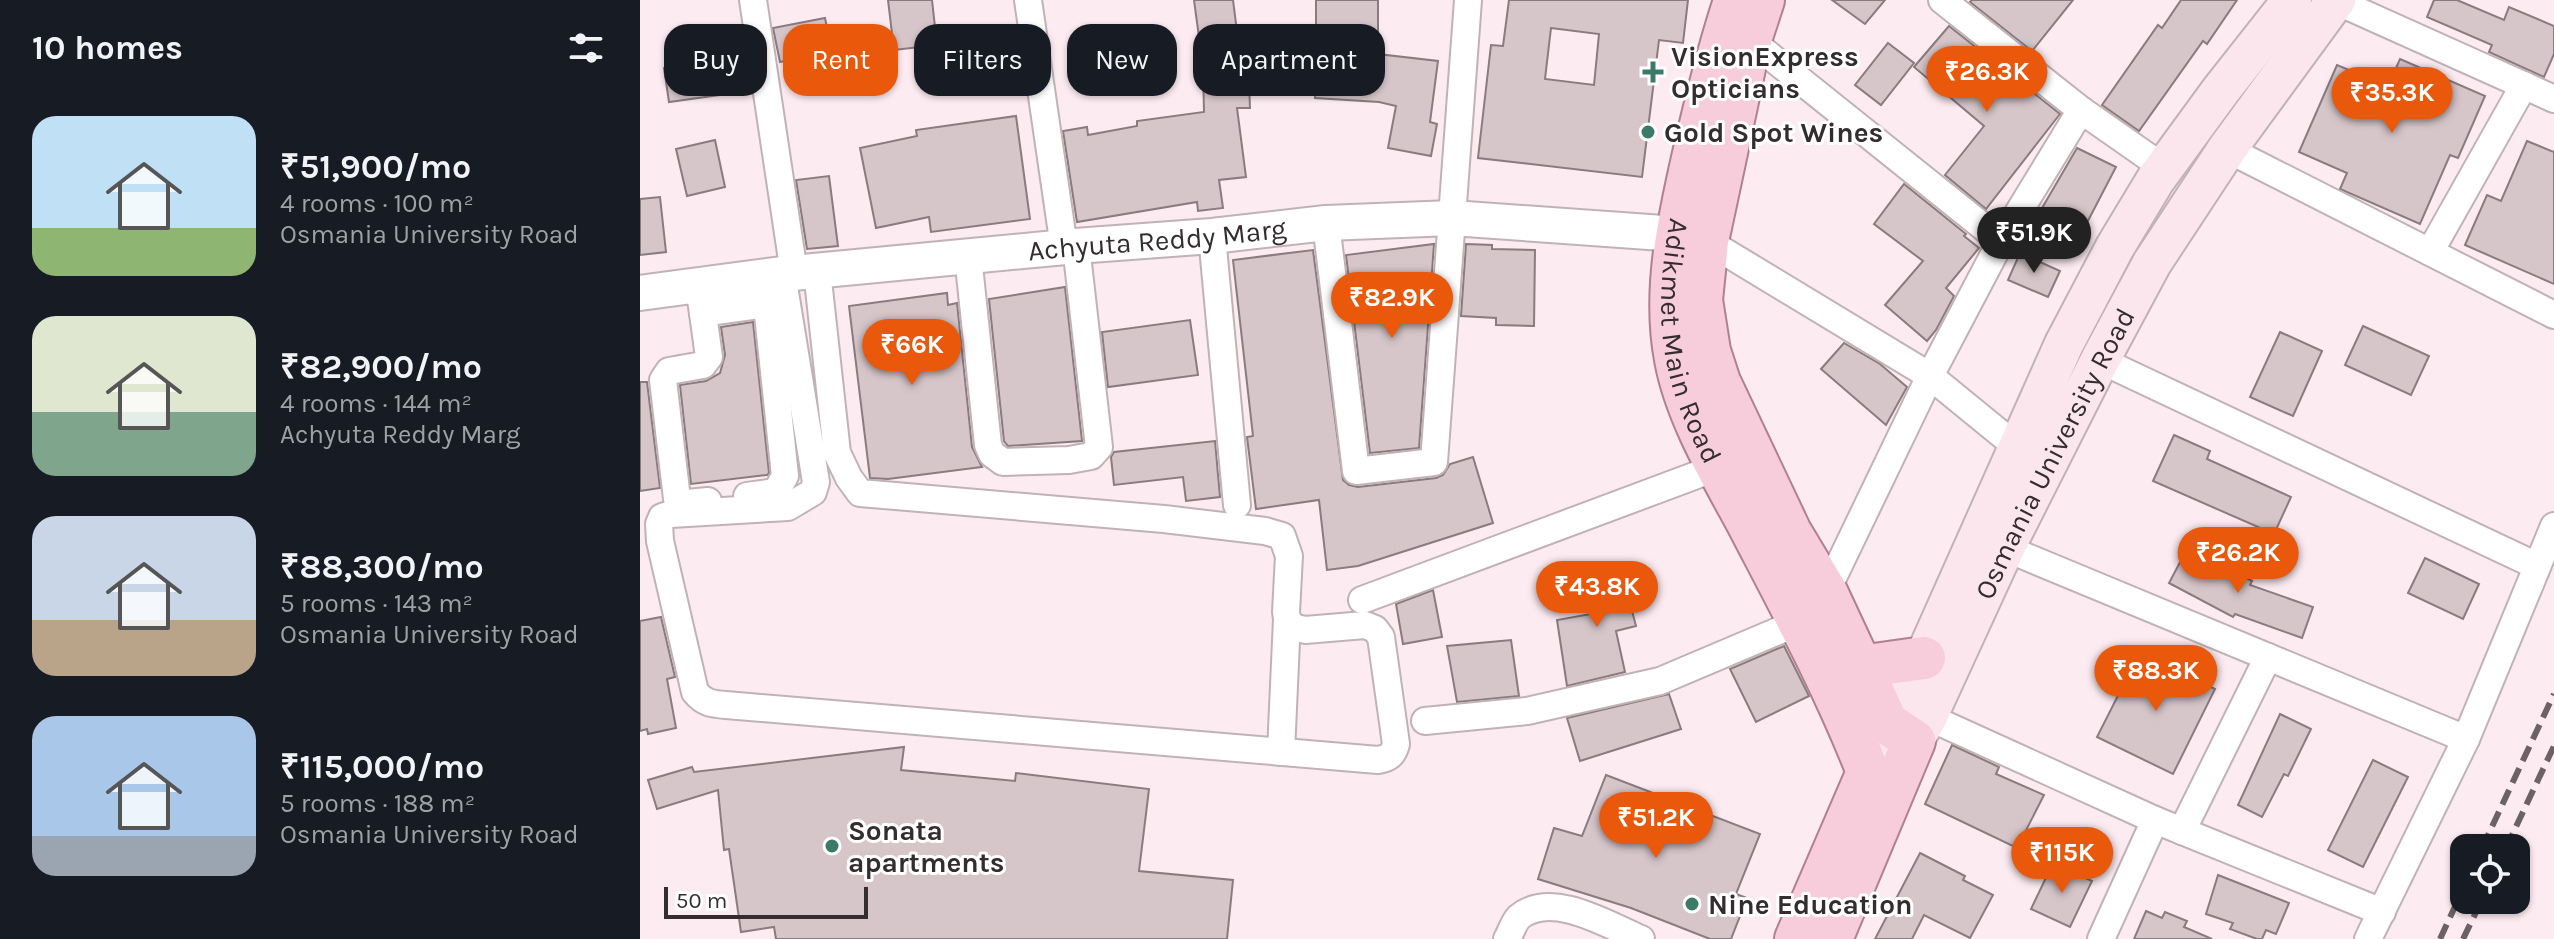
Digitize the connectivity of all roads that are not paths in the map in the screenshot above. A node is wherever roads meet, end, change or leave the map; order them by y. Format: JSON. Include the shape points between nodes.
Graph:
{"nodes":[{"id":1,"x":753,"y":0,"type":"edge"},
{"id":2,"x":1028,"y":0,"type":"edge"},
{"id":3,"x":1468,"y":0,"type":"edge"},
{"id":4,"x":1736,"y":0,"type":"edge"},
{"id":5,"x":1763,"y":0,"type":"edge"},
{"id":6,"x":1942,"y":0,"type":"edge"},
{"id":7,"x":2292,"y":0,"type":"edge"},
{"id":8,"x":2336,"y":0,"type":"edge"},
{"id":9,"x":1750,"y":40,"type":"junction"},
{"id":10,"x":2524,"y":85,"type":"junction"},
{"id":11,"x":2554,"y":99,"type":"edge"},
{"id":12,"x":2081,"y":110,"type":"junction"},
{"id":13,"x":2227,"y":149,"type":"junction"},
{"id":14,"x":2164,"y":168,"type":"junction"},
{"id":15,"x":1452,"y":218,"type":"junction"},
{"id":16,"x":1326,"y":223,"type":"junction"},
{"id":17,"x":1212,"y":236,"type":"junction"},
{"id":18,"x":1692,"y":237,"type":"junction"},
{"id":19,"x":2001,"y":241,"type":"junction"},
{"id":20,"x":1070,"y":246,"type":"junction"},
{"id":21,"x":2430,"y":252,"type":"junction"},
{"id":22,"x":968,"y":256,"type":"junction"},
{"id":23,"x":785,"y":280,"type":"junction"},
{"id":24,"x":640,"y":293,"type":"edge"},
{"id":25,"x":701,"y":299,"type":"junction"},
{"id":26,"x":2554,"y":315,"type":"edge"},
{"id":27,"x":2100,"y":360,"type":"junction"},
{"id":28,"x":1930,"y":376,"type":"junction"},
{"id":29,"x":2017,"y":447,"type":"junction"},
{"id":30,"x":1718,"y":467,"type":"junction"},
{"id":31,"x":849,"y":478,"type":"junction"},
{"id":32,"x":816,"y":482,"type":"junction"},
{"id":33,"x":1237,"y":505,"type":"dead end"},
{"id":34,"x":2554,"y":526,"type":"edge"},
{"id":35,"x":2005,"y":548,"type":"junction"},
{"id":36,"x":2537,"y":566,"type":"junction"},
{"id":37,"x":1826,"y":592,"type":"junction"},
{"id":38,"x":1362,"y":600,"type":"dead end"},
{"id":39,"x":1287,"y":619,"type":"junction"},
{"id":40,"x":1797,"y":623,"type":"junction"},
{"id":41,"x":2268,"y":657,"type":"junction"},
{"id":42,"x":1924,"y":658,"type":"junction"},
{"id":43,"x":1860,"y":667,"type":"junction"},
{"id":44,"x":1425,"y":721,"type":"dead end"},
{"id":45,"x":1907,"y":721,"type":"junction"},
{"id":46,"x":2466,"y":739,"type":"junction"},
{"id":47,"x":1281,"y":752,"type":"junction"},
{"id":48,"x":1881,"y":778,"type":"junction"},
{"id":49,"x":2155,"y":820,"type":"junction"},
{"id":50,"x":2182,"y":831,"type":"junction"},
{"id":51,"x":2382,"y":912,"type":"junction"},
{"id":52,"x":1507,"y":939,"type":"edge"},
{"id":53,"x":1641,"y":939,"type":"edge"},
{"id":54,"x":1796,"y":939,"type":"edge"},
{"id":55,"x":1831,"y":939,"type":"edge"},
{"id":56,"x":2101,"y":939,"type":"edge"},
{"id":57,"x":2368,"y":939,"type":"edge"}],
"edges":[{"from":1,"to":23,"type":"street"},
{"from":2,"to":20,"type":"street"},
{"from":3,"to":15,"type":"street"},
{"from":4,"to":18,"type":"main road","name":"Adikmet Main Road","via":[[1715,60]]},
{"from":5,"to":9,"type":"main road","name":"Adikmet Main Road"},
{"from":6,"to":12,"type":"street"},
{"from":7,"to":14,"type":"main road","name":"Osmania University Road"},
{"from":8,"to":10,"type":"street"},
{"from":8,"to":13,"type":"main road","name":"Osmania University Road"},
{"from":9,"to":18,"type":"main road","name":"Adikmet Main Road"},
{"from":9,"to":19,"type":"street"},
{"from":10,"to":11,"type":"street"},
{"from":10,"to":21,"type":"street"},
{"from":12,"to":14,"type":"street"},
{"from":12,"to":19,"type":"street"},
{"from":13,"to":21,"type":"street"},
{"from":13,"to":27,"type":"main road","name":"Osmania University Road","via":[[2152,263]]},
{"from":14,"to":29,"type":"main road","name":"Osmania University Road","via":[[2115,247]]},
{"from":15,"to":16,"type":"street","name":"Achyuta Reddy Marg"},
{"from":15,"to":16,"type":"street","via":[[1434,462],[1356,471]]},
{"from":15,"to":18,"type":"street","name":"Achyuta Reddy Marg"},
{"from":16,"to":17,"type":"street","name":"Achyuta Reddy Marg"},
{"from":17,"to":20,"type":"street","name":"Achyuta Reddy Marg"},
{"from":17,"to":33,"type":"street"},
{"from":18,"to":28,"type":"street"},
{"from":18,"to":30,"type":"main road","name":"Adikmet Main Road","via":[[1671,305],[1676,361]]},
{"from":18,"to":37,"type":"main road","name":"Adikmet Main Road","via":[[1709,351],[1719,382],[1790,532]]},
{"from":19,"to":28,"type":"street"},
{"from":20,"to":22,"type":"street","name":"Achyuta Reddy Marg"},
{"from":20,"to":22,"type":"street","via":[[1099,447],[1091,456],[1069,460],[1003,462],[992,454]]},
{"from":21,"to":26,"type":"street"},
{"from":22,"to":23,"type":"street","name":"Achyuta Reddy Marg"},
{"from":23,"to":25,"type":"street","name":"Achyuta Reddy Marg"},
{"from":23,"to":25,"type":"street","via":[[785,476],[776,492],[687,503],[677,499],[663,380],[669,371],[703,365],[709,357]]},
{"from":23,"to":31,"type":"street"},
{"from":23,"to":32,"type":"street"},
{"from":24,"to":25,"type":"street","name":"Achyuta Reddy Marg"},
{"from":27,"to":35,"type":"main road","name":"Osmania University Road"},
{"from":27,"to":36,"type":"street"},
{"from":28,"to":29,"type":"street"},
{"from":28,"to":37,"type":"street"},
{"from":29,"to":42,"type":"main road","name":"Osmania University Road"},
{"from":30,"to":38,"type":"street"},
{"from":30,"to":40,"type":"main road","name":"Adikmet Main Road"},
{"from":31,"to":32,"type":"street"},
{"from":31,"to":39,"type":"street","via":[[860,493],[1274,533],[1282,536],[1289,556]]},
{"from":32,"to":47,"type":"street","via":[[809,496],[788,507],[662,517],[660,541],[695,692],[707,703]]},
{"from":34,"to":36,"type":"street"},
{"from":35,"to":41,"type":"street"},
{"from":35,"to":45,"type":"main road","name":"Osmania University Road"},
{"from":36,"to":46,"type":"street"},
{"from":37,"to":43,"type":"main road","name":"Adikmet Main Road"},
{"from":39,"to":47,"type":"street"},
{"from":39,"to":47,"type":"street","via":[[1305,630],[1365,625],[1375,629],[1381,637],[1396,744],[1388,758],[1378,760]]},
{"from":40,"to":44,"type":"street","via":[[1660,681],[1527,711]]},
{"from":40,"to":48,"type":"main road","name":"Adikmet Main Road"},
{"from":41,"to":46,"type":"street"},
{"from":41,"to":50,"type":"street"},
{"from":42,"to":43,"type":"main road"},
{"from":42,"to":45,"type":"main road","name":"Osmania University Road"},
{"from":43,"to":45,"type":"main road","name":"Adikmet Main Road"},
{"from":45,"to":48,"type":"main road","name":"Osmania University Road"},
{"from":45,"to":49,"type":"street"},
{"from":46,"to":51,"type":"street"},
{"from":48,"to":54,"type":"main road","name":"Osmania University Road"},
{"from":48,"to":55,"type":"main road","name":"Osmania University Road"},
{"from":49,"to":50,"type":"street"},
{"from":49,"to":56,"type":"street"},
{"from":50,"to":51,"type":"street"},
{"from":51,"to":57,"type":"street"},
{"from":52,"to":53,"type":"street","via":[[1517,918],[1558,905]]}]}
